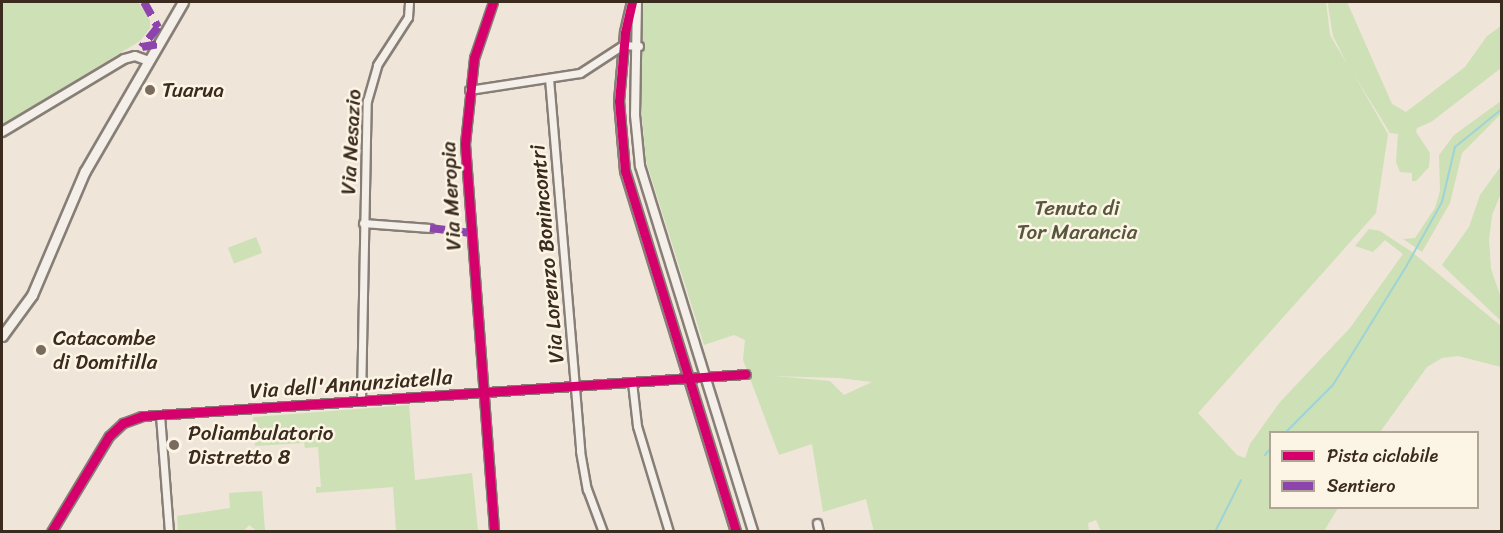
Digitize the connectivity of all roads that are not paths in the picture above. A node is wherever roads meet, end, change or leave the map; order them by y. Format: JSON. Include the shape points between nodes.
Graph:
{"nodes":[{"id":1,"x":183,"y":2,"type":"edge"},
{"id":2,"x":409,"y":2,"type":"edge"},
{"id":3,"x":493,"y":2,"type":"edge"},
{"id":4,"x":634,"y":2,"type":"edge"},
{"id":5,"x":623,"y":45,"type":"junction"},
{"id":6,"x":639,"y":46,"type":"junction"},
{"id":7,"x":149,"y":61,"type":"junction"},
{"id":8,"x":549,"y":78,"type":"junction"},
{"id":9,"x":470,"y":90,"type":"junction"},
{"id":10,"x":2,"y":132,"type":"edge"},
{"id":11,"x":656,"y":219,"type":"junction"},
{"id":12,"x":363,"y":223,"type":"junction"},
{"id":13,"x":639,"y":224,"type":"junction"},
{"id":14,"x":430,"y":228,"type":"dead end"},
{"id":15,"x":2,"y":336,"type":"edge"},
{"id":16,"x":746,"y":374,"type":"dead end"},
{"id":17,"x":705,"y":377,"type":"junction"},
{"id":18,"x":688,"y":378,"type":"junction"},
{"id":19,"x":632,"y":382,"type":"junction"},
{"id":20,"x":574,"y":386,"type":"junction"},
{"id":21,"x":484,"y":392,"type":"junction"},
{"id":22,"x":361,"y":400,"type":"junction"},
{"id":23,"x":160,"y":415,"type":"junction"},
{"id":24,"x":51,"y":531,"type":"edge"},
{"id":25,"x":169,"y":531,"type":"edge"},
{"id":26,"x":494,"y":531,"type":"edge"},
{"id":27,"x":603,"y":531,"type":"edge"},
{"id":28,"x":669,"y":531,"type":"edge"},
{"id":29,"x":736,"y":531,"type":"edge"},
{"id":30,"x":753,"y":531,"type":"edge"}],
"edges":[{"from":1,"to":7,"type":"main road"},
{"from":2,"to":12,"type":"street","name":"Via Nesazio","via":[[408,16],[377,66],[367,95]]},
{"from":3,"to":9,"type":"street","name":"Via Meropia","via":[[477,48]]},
{"from":4,"to":5,"type":"street"},
{"from":4,"to":6,"type":"street"},
{"from":5,"to":6,"type":"street"},
{"from":5,"to":8,"type":"street","via":[[586,70]]},
{"from":5,"to":13,"type":"street","via":[[620,138]]},
{"from":6,"to":11,"type":"street","via":[[637,139]]},
{"from":7,"to":10,"type":"street","via":[[138,56],[124,59]]},
{"from":7,"to":15,"type":"main road","via":[[81,179],[32,295]]},
{"from":8,"to":9,"type":"street"},
{"from":8,"to":20,"type":"street","name":"Via Lorenzo Bonincontri"},
{"from":9,"to":21,"type":"street","name":"Via Meropia","via":[[466,171]]},
{"from":11,"to":13,"type":"street"},
{"from":11,"to":17,"type":"street"},
{"from":12,"to":14,"type":"street"},
{"from":12,"to":22,"type":"street","name":"Via Nesazio"},
{"from":13,"to":18,"type":"street"},
{"from":16,"to":17,"type":"street","name":"Via dell'Annunziatella"},
{"from":17,"to":18,"type":"street","name":"Via dell'Annunziatella"},
{"from":17,"to":30,"type":"street"},
{"from":18,"to":19,"type":"street","name":"Via dell'Annunziatella"},
{"from":18,"to":29,"type":"street"},
{"from":19,"to":20,"type":"street","name":"Via dell'Annunziatella"},
{"from":19,"to":28,"type":"street","via":[[636,422]]},
{"from":20,"to":21,"type":"street","name":"Via dell'Annunziatella"},
{"from":20,"to":27,"type":"street","name":"Via Lorenzo Bonincontri","via":[[585,483]]},
{"from":21,"to":22,"type":"street","name":"Via dell'Annunziatella"},
{"from":21,"to":26,"type":"street","name":"Via Meropia"},
{"from":22,"to":23,"type":"street","name":"Via dell'Annunziatella"},
{"from":23,"to":24,"type":"street","name":"Via dell'Annunziatella","via":[[126,422],[111,433]]},
{"from":23,"to":25,"type":"street"}]}
